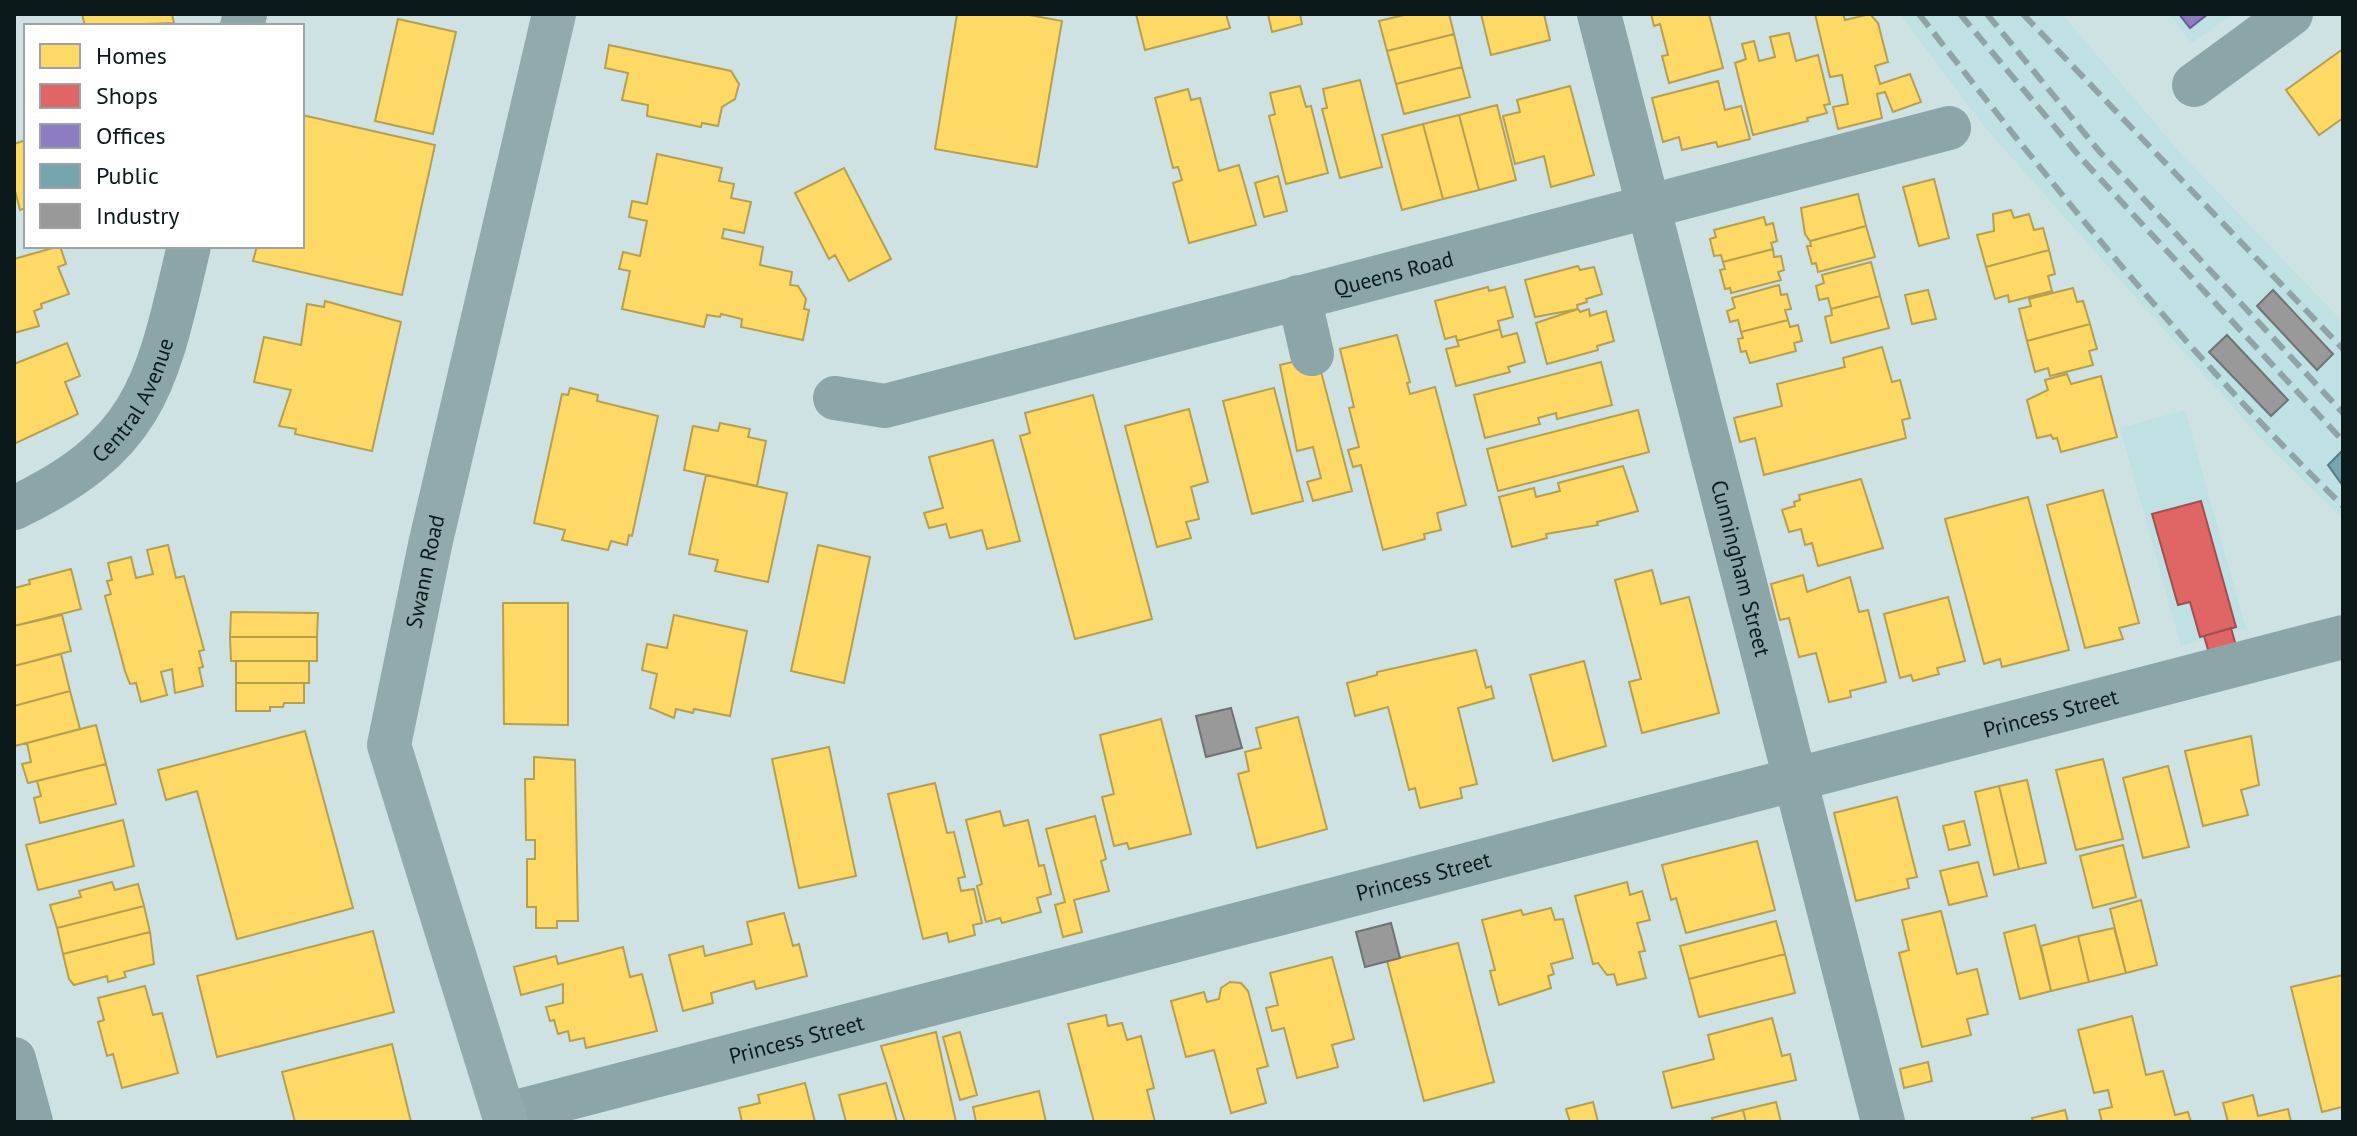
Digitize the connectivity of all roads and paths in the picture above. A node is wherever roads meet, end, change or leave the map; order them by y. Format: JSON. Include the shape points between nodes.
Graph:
{"nodes":[{"id":1,"x":554,"y":14,"type":"edge"},
{"id":2,"x":1599,"y":14,"type":"edge"},
{"id":3,"x":2291,"y":14,"type":"edge"},
{"id":4,"x":2194,"y":85,"type":"dead end"},
{"id":5,"x":1949,"y":128,"type":"dead end"},
{"id":6,"x":1648,"y":205,"type":"junction"},
{"id":7,"x":188,"y":248,"type":"edge"},
{"id":8,"x":1299,"y":297,"type":"junction"},
{"id":9,"x":1312,"y":354,"type":"dead end"},
{"id":10,"x":835,"y":398,"type":"dead end"},
{"id":11,"x":14,"y":508,"type":"edge"},
{"id":12,"x":2343,"y":637,"type":"edge"},
{"id":13,"x":1793,"y":779,"type":"junction"},
{"id":14,"x":14,"y":1059,"type":"edge"},
{"id":15,"x":505,"y":1119,"type":"edge"},
{"id":16,"x":31,"y":1122,"type":"edge"},
{"id":17,"x":1883,"y":1122,"type":"edge"}],
"edges":[{"from":1,"to":15,"type":"main road","name":"Swann Road","via":[[433,529],[389,745]]},
{"from":2,"to":6,"type":"street","name":"Cunningham Street"},
{"from":3,"to":4,"type":"street"},
{"from":5,"to":6,"type":"street","name":"Queens Road"},
{"from":6,"to":8,"type":"street","name":"Queens Road"},
{"from":6,"to":13,"type":"street","name":"Cunningham Street"},
{"from":7,"to":11,"type":"street","name":"Central Avenue","via":[[155,374],[124,432],[87,467]]},
{"from":8,"to":9,"type":"street"},
{"from":8,"to":10,"type":"street","name":"Queens Road","via":[[885,406]]},
{"from":12,"to":13,"type":"street","name":"Princess Street"},
{"from":13,"to":15,"type":"street","name":"Princess Street"},
{"from":13,"to":17,"type":"street","name":"Cunningham Street"},
{"from":14,"to":16,"type":"street"}]}
